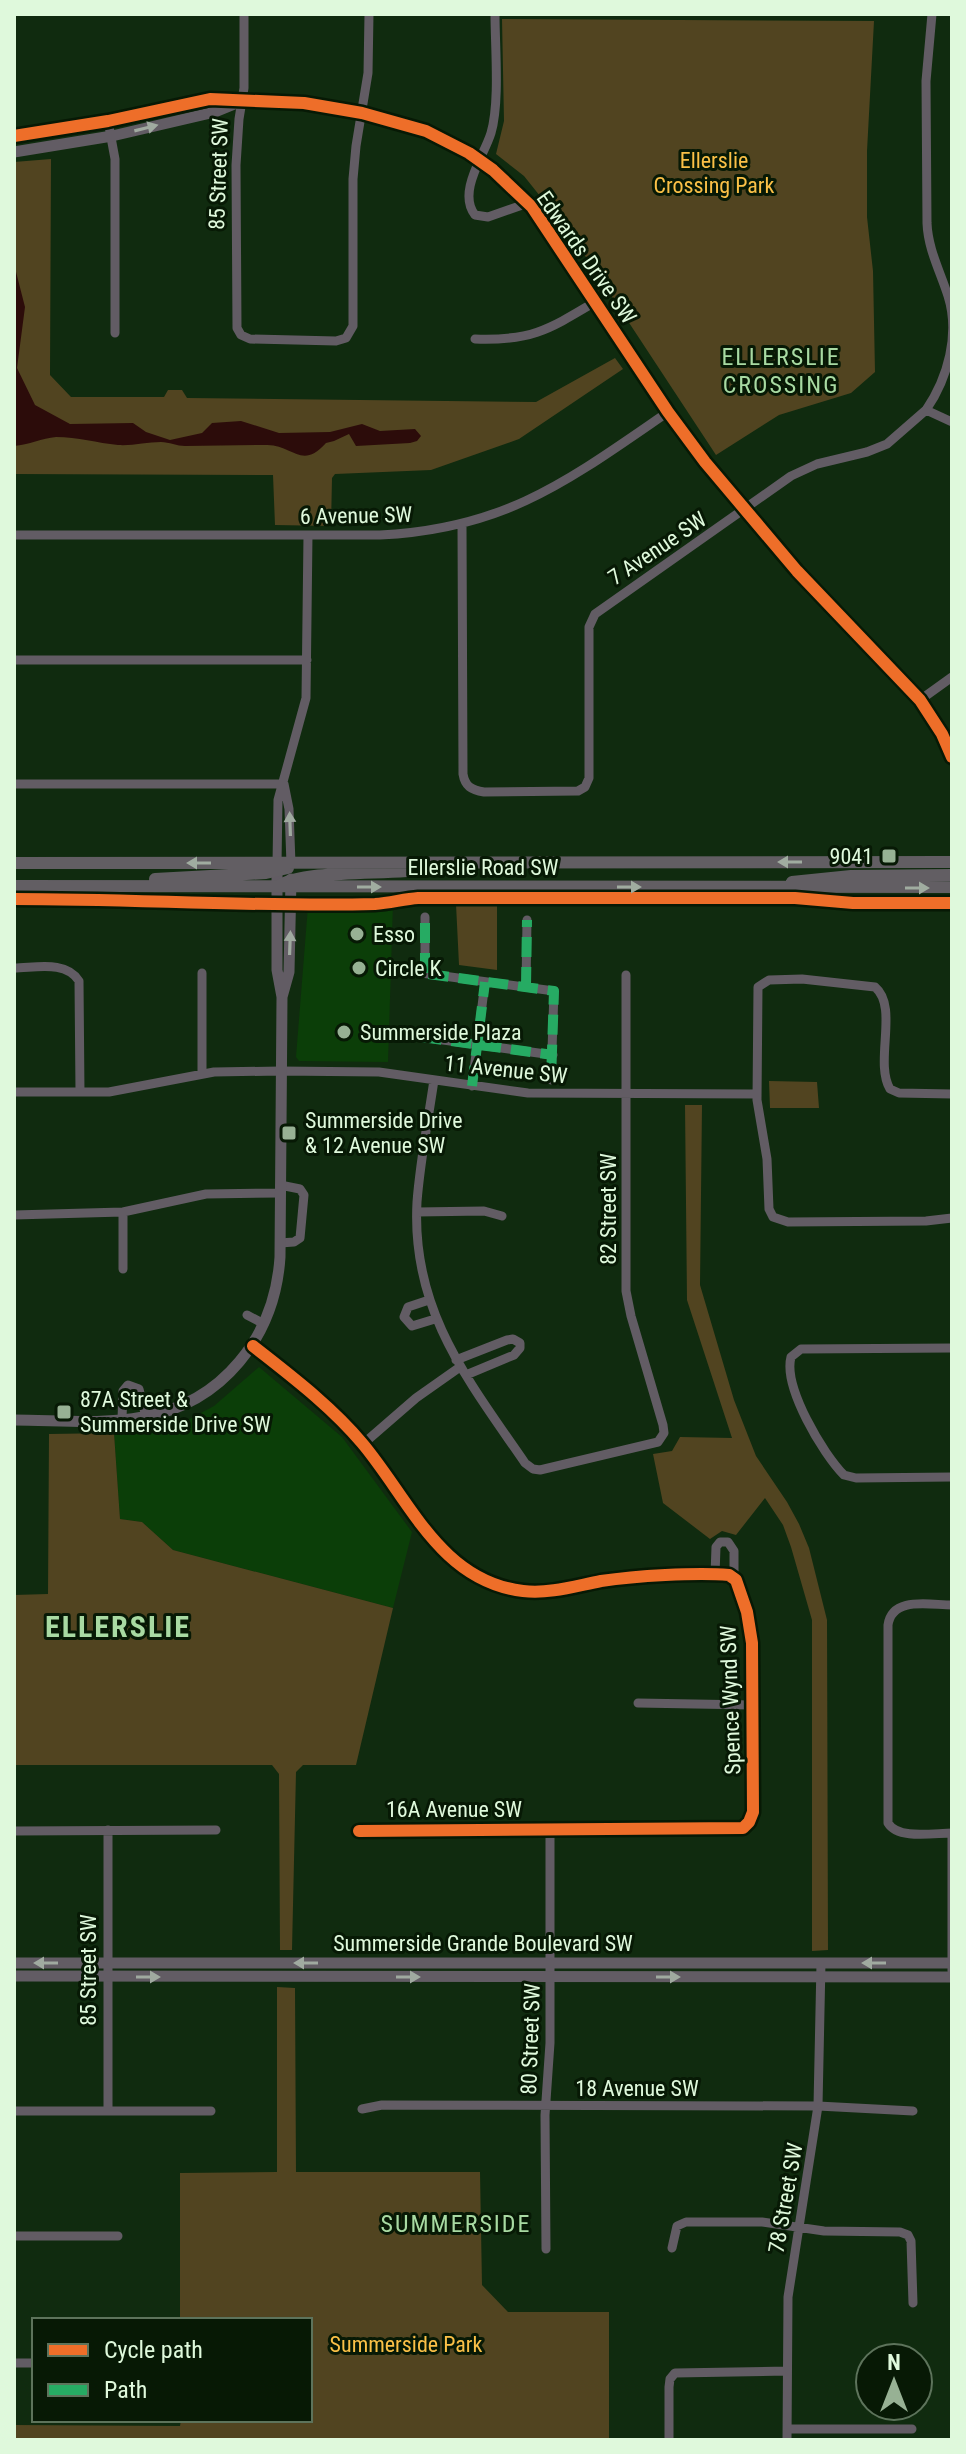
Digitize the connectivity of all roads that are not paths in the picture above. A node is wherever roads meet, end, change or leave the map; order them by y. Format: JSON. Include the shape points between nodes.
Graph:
{"nodes":[{"id":1,"x":244,"y":14,"type":"edge"},
{"id":2,"x":369,"y":14,"type":"edge"},
{"id":3,"x":495,"y":14,"type":"edge"},
{"id":4,"x":932,"y":14,"type":"edge"},
{"id":5,"x":242,"y":101,"type":"junction"},
{"id":6,"x":362,"y":113,"type":"junction"},
{"id":7,"x":108,"y":121,"type":"junction"},
{"id":8,"x":14,"y":136,"type":"edge"},
{"id":9,"x":112,"y":136,"type":"junction"},
{"id":10,"x":14,"y":152,"type":"edge"},
{"id":11,"x":479,"y":160,"type":"junction"},
{"id":12,"x":528,"y":203,"type":"junction"},
{"id":13,"x":595,"y":302,"type":"junction"},
{"id":14,"x":952,"y":311,"type":"edge"},
{"id":15,"x":115,"y":333,"type":"dead end"},
{"id":16,"x":938,"y":336,"type":"dead end"},
{"id":17,"x":952,"y":336,"type":"edge"},
{"id":18,"x":475,"y":339,"type":"dead end"},
{"id":19,"x":926,"y":410,"type":"junction"},
{"id":20,"x":668,"y":412,"type":"junction"},
{"id":21,"x":952,"y":422,"type":"edge"},
{"id":22,"x":744,"y":510,"type":"junction"},
{"id":23,"x":462,"y":524,"type":"junction"},
{"id":24,"x":14,"y":535,"type":"edge"},
{"id":25,"x":308,"y":535,"type":"junction"},
{"id":26,"x":14,"y":660,"type":"edge"},
{"id":27,"x":307,"y":660,"type":"junction"},
{"id":28,"x":952,"y":677,"type":"edge"},
{"id":29,"x":920,"y":700,"type":"junction"},
{"id":30,"x":952,"y":757,"type":"edge"},
{"id":31,"x":14,"y":784,"type":"edge"},
{"id":32,"x":284,"y":784,"type":"junction"},
{"id":33,"x":952,"y":862,"type":"edge"},
{"id":34,"x":14,"y":863,"type":"edge"},
{"id":35,"x":464,"y":863,"type":"junction"},
{"id":36,"x":291,"y":864,"type":"junction"},
{"id":37,"x":277,"y":868,"type":"junction"},
{"id":38,"x":952,"y":875,"type":"edge"},
{"id":39,"x":291,"y":883,"type":"junction"},
{"id":40,"x":14,"y":886,"type":"edge"},
{"id":41,"x":101,"y":886,"type":"junction"},
{"id":42,"x":277,"y":887,"type":"junction"},
{"id":43,"x":952,"y":887,"type":"edge"},
{"id":44,"x":765,"y":888,"type":"junction"},
{"id":45,"x":425,"y":917,"type":"dead end"},
{"id":46,"x":527,"y":920,"type":"dead end"},
{"id":47,"x":14,"y":968,"type":"edge"},
{"id":48,"x":399,"y":970,"type":"dead end"},
{"id":49,"x":202,"y":973,"type":"dead end"},
{"id":50,"x":425,"y":973,"type":"junction"},
{"id":51,"x":626,"y":975,"type":"dead end"},
{"id":52,"x":485,"y":982,"type":"junction"},
{"id":53,"x":526,"y":987,"type":"junction"},
{"id":54,"x":282,"y":997,"type":"junction"},
{"id":55,"x":392,"y":1033,"type":"dead end"},
{"id":56,"x":478,"y":1046,"type":"junction"},
{"id":57,"x":553,"y":1055,"type":"junction"},
{"id":58,"x":280,"y":1071,"type":"junction"},
{"id":59,"x":202,"y":1073,"type":"junction"},
{"id":60,"x":434,"y":1080,"type":"junction"},
{"id":61,"x":551,"y":1080,"type":"dead end"},
{"id":62,"x":472,"y":1086,"type":"junction"},
{"id":63,"x":14,"y":1092,"type":"edge"},
{"id":64,"x":80,"y":1092,"type":"junction"},
{"id":65,"x":626,"y":1094,"type":"junction"},
{"id":66,"x":757,"y":1094,"type":"junction"},
{"id":67,"x":952,"y":1094,"type":"edge"},
{"id":68,"x":280,"y":1189,"type":"junction"},
{"id":69,"x":123,"y":1212,"type":"junction"},
{"id":70,"x":417,"y":1212,"type":"junction"},
{"id":71,"x":14,"y":1215,"type":"edge"},
{"id":72,"x":502,"y":1216,"type":"dead end"},
{"id":73,"x":952,"y":1218,"type":"edge"},
{"id":74,"x":280,"y":1243,"type":"junction"},
{"id":75,"x":123,"y":1269,"type":"dead end"},
{"id":76,"x":429,"y":1300,"type":"junction"},
{"id":77,"x":247,"y":1315,"type":"dead end"},
{"id":78,"x":435,"y":1319,"type":"junction"},
{"id":79,"x":264,"y":1324,"type":"junction"},
{"id":80,"x":253,"y":1346,"type":"junction"},
{"id":81,"x":952,"y":1348,"type":"edge"},
{"id":82,"x":461,"y":1367,"type":"junction"},
{"id":83,"x":146,"y":1417,"type":"junction"},
{"id":84,"x":122,"y":1419,"type":"junction"},
{"id":85,"x":14,"y":1420,"type":"edge"},
{"id":86,"x":363,"y":1444,"type":"junction"},
{"id":87,"x":952,"y":1477,"type":"edge"},
{"id":88,"x":715,"y":1575,"type":"junction"},
{"id":89,"x":734,"y":1577,"type":"junction"},
{"id":90,"x":952,"y":1605,"type":"edge"},
{"id":91,"x":638,"y":1703,"type":"dead end"},
{"id":92,"x":752,"y":1705,"type":"junction"},
{"id":93,"x":550,"y":1829,"type":"junction"},
{"id":94,"x":108,"y":1830,"type":"junction"},
{"id":95,"x":216,"y":1830,"type":"dead end"},
{"id":96,"x":14,"y":1831,"type":"edge"},
{"id":97,"x":359,"y":1831,"type":"dead end"},
{"id":98,"x":952,"y":1833,"type":"edge"},
{"id":99,"x":14,"y":1963,"type":"edge"},
{"id":100,"x":109,"y":1963,"type":"junction"},
{"id":101,"x":550,"y":1963,"type":"junction"},
{"id":102,"x":821,"y":1963,"type":"junction"},
{"id":103,"x":952,"y":1963,"type":"edge"},
{"id":104,"x":952,"y":1974,"type":"edge"},
{"id":105,"x":14,"y":1976,"type":"edge"},
{"id":106,"x":109,"y":1977,"type":"junction"},
{"id":107,"x":550,"y":1977,"type":"junction"},
{"id":108,"x":821,"y":1977,"type":"junction"},
{"id":109,"x":546,"y":2105,"type":"junction"},
{"id":110,"x":818,"y":2106,"type":"junction"},
{"id":111,"x":362,"y":2109,"type":"dead end"},
{"id":112,"x":108,"y":2110,"type":"junction"},
{"id":113,"x":14,"y":2111,"type":"edge"},
{"id":114,"x":211,"y":2111,"type":"dead end"},
{"id":115,"x":913,"y":2111,"type":"dead end"},
{"id":116,"x":797,"y":2227,"type":"junction"},
{"id":117,"x":14,"y":2236,"type":"edge"},
{"id":118,"x":118,"y":2236,"type":"dead end"},
{"id":119,"x":672,"y":2248,"type":"dead end"},
{"id":120,"x":546,"y":2249,"type":"dead end"},
{"id":121,"x":913,"y":2303,"type":"dead end"},
{"id":122,"x":787,"y":2371,"type":"junction"},
{"id":123,"x":787,"y":2429,"type":"junction"},
{"id":124,"x":912,"y":2429,"type":"dead end"},
{"id":125,"x":669,"y":2440,"type":"edge"},
{"id":126,"x":787,"y":2440,"type":"edge"}],
"edges":[{"from":1,"to":5,"type":"street","name":"85 Street SW"},
{"from":2,"to":6,"type":"street"},
{"from":3,"to":11,"type":"street","via":[[494,117]]},
{"from":4,"to":14,"type":"street","via":[[926,81],[927,232]]},
{"from":5,"to":6,"type":"street","name":"Edwards Drive SW","via":[[304,103]]},
{"from":5,"to":6,"type":"street","name":"85 Street SW","via":[[236,165],[236,324],[241,335],[255,340],[336,341],[349,335],[354,155]]},
{"from":5,"to":7,"type":"street","name":"Edwards Drive SW","via":[[210,99]]},
{"from":9,"to":5,"type":"street","name":"Edwards Drive SW","one_way":true},
{"from":6,"to":11,"type":"street","name":"Edwards Drive SW","via":[[426,131]]},
{"from":7,"to":8,"type":"street","name":"Edwards Drive SW"},
{"from":7,"to":9,"type":"street"},
{"from":9,"to":10,"type":"street","name":"Edwards Drive SW"},
{"from":9,"to":15,"type":"street"},
{"from":11,"to":12,"type":"street","name":"Edwards Drive SW"},
{"from":11,"to":12,"type":"street","name":"Edwards Drive SW","via":[[471,181],[470,208],[475,215],[488,217]]},
{"from":12,"to":13,"type":"street","name":"Edwards Drive SW"},
{"from":13,"to":18,"type":"street","via":[[535,335]]},
{"from":13,"to":20,"type":"street","name":"Edwards Drive SW"},
{"from":14,"to":17,"type":"street"},
{"from":16,"to":17,"type":"street"},
{"from":17,"to":19,"type":"street","via":[[946,373]]},
{"from":19,"to":21,"type":"street"},
{"from":19,"to":22,"type":"street","name":"7 Avenue SW","via":[[887,444],[810,467]]},
{"from":20,"to":22,"type":"street","name":"Edwards Drive SW"},
{"from":20,"to":23,"type":"street","name":"6 Avenue SW","via":[[557,487]]},
{"from":22,"to":23,"type":"street","name":"7 Avenue SW","via":[[592,618],[589,778],[585,787],[573,792],[484,792],[466,784]]},
{"from":22,"to":29,"type":"street","name":"Edwards Drive SW"},
{"from":23,"to":25,"type":"street","name":"6 Avenue SW","via":[[397,534]]},
{"from":24,"to":25,"type":"street","name":"6 Avenue SW"},
{"from":25,"to":27,"type":"street"},
{"from":26,"to":27,"type":"street"},
{"from":27,"to":32,"type":"street","via":[[306,698]]},
{"from":28,"to":29,"type":"street"},
{"from":29,"to":30,"type":"street","name":"Edwards Drive SW"},
{"from":31,"to":32,"type":"street"},
{"from":36,"to":32,"type":"street","one_way":true},
{"from":32,"to":37,"type":"street","via":[[277,811]]},
{"from":33,"to":35,"type":"main road","name":"Ellerslie Road SW","one_way":true},
{"from":37,"to":34,"type":"main road","one_way":true},
{"from":35,"to":36,"type":"main road","name":"Ellerslie Road SW"},
{"from":35,"to":39,"type":"main road","via":[[405,872],[301,876]]},
{"from":36,"to":37,"type":"main road","via":[[283,871]]},
{"from":36,"to":39,"type":"street"},
{"from":37,"to":41,"type":"main road"},
{"from":37,"to":42,"type":"street"},
{"from":38,"to":44,"type":"main road","via":[[809,879]]},
{"from":39,"to":42,"type":"main road"},
{"from":39,"to":44,"type":"main road","name":"Ellerslie Road SW","one_way":true},
{"from":54,"to":39,"type":"street","one_way":true,"via":[[289,972]]},
{"from":40,"to":41,"type":"main road"},
{"from":41,"to":42,"type":"main road"},
{"from":42,"to":54,"type":"street"},
{"from":44,"to":43,"type":"main road","name":"Ellerslie Road SW","one_way":true},
{"from":45,"to":50,"type":"street"},
{"from":46,"to":53,"type":"street"},
{"from":47,"to":64,"type":"street","via":[[60,968],[73,972],[80,985]]},
{"from":48,"to":50,"type":"street"},
{"from":49,"to":59,"type":"street"},
{"from":50,"to":52,"type":"street"},
{"from":51,"to":65,"type":"street","name":"82 Street SW"},
{"from":52,"to":53,"type":"street"},
{"from":52,"to":56,"type":"street"},
{"from":53,"to":57,"type":"street","via":[[554,991]]},
{"from":54,"to":58,"type":"street"},
{"from":55,"to":56,"type":"street"},
{"from":56,"to":57,"type":"street"},
{"from":56,"to":62,"type":"street"},
{"from":57,"to":61,"type":"street"},
{"from":58,"to":59,"type":"street","name":"11 Avenue SW"},
{"from":58,"to":60,"type":"street","name":"11 Avenue SW","via":[[367,1071]]},
{"from":58,"to":68,"type":"street"},
{"from":59,"to":64,"type":"street","name":"11 Avenue SW","via":[[118,1091]]},
{"from":60,"to":62,"type":"street","name":"11 Avenue SW"},
{"from":60,"to":70,"type":"street"},
{"from":62,"to":65,"type":"street","name":"11 Avenue SW","via":[[528,1093]]},
{"from":63,"to":64,"type":"street","name":"11 Avenue SW"},
{"from":65,"to":66,"type":"street","name":"11 Avenue SW"},
{"from":65,"to":82,"type":"street","name":"82 Street SW","via":[[626,1291],[662,1437],[649,1445],[533,1469]]},
{"from":66,"to":67,"type":"street","via":[[756,995],[769,980],[802,979],[869,984],[881,991],[890,1089]]},
{"from":66,"to":73,"type":"street","via":[[773,1217],[788,1222]]},
{"from":68,"to":69,"type":"street","via":[[206,1194]]},
{"from":68,"to":74,"type":"street"},
{"from":68,"to":74,"type":"street","via":[[300,1189],[304,1195],[300,1238]]},
{"from":69,"to":71,"type":"street"},
{"from":69,"to":75,"type":"street"},
{"from":70,"to":72,"type":"street","via":[[484,1211]]},
{"from":70,"to":76,"type":"street"},
{"from":74,"to":79,"type":"street","via":[[277,1285]]},
{"from":76,"to":78,"type":"street"},
{"from":76,"to":78,"type":"street","via":[[408,1307],[404,1317],[412,1326]]},
{"from":77,"to":79,"type":"street"},
{"from":78,"to":82,"type":"street"},
{"from":79,"to":80,"type":"street"},
{"from":80,"to":83,"type":"street","via":[[199,1398]]},
{"from":80,"to":86,"type":"street"},
{"from":81,"to":87,"type":"street","via":[[801,1349],[791,1357],[790,1371],[804,1415],[844,1475]]},
{"from":82,"to":82,"type":"street","via":[[507,1340],[520,1343],[514,1355]]},
{"from":82,"to":86,"type":"street"},
{"from":83,"to":84,"type":"street"},
{"from":83,"to":84,"type":"street","via":[[139,1389],[128,1385]]},
{"from":84,"to":85,"type":"street"},
{"from":86,"to":88,"type":"street","via":[[449,1557],[498,1586],[540,1592],[623,1579]]},
{"from":88,"to":89,"type":"street"},
{"from":88,"to":89,"type":"street","name":"Spence Wynd SW","via":[[716,1547],[728,1542],[734,1551]]},
{"from":89,"to":92,"type":"street","name":"Spence Wynd SW","via":[[751,1632]]},
{"from":90,"to":98,"type":"street","via":[[906,1605],[893,1610],[888,1625],[888,1820],[892,1829],[905,1833]]},
{"from":91,"to":92,"type":"street"},
{"from":92,"to":93,"type":"street","name":"Spence Wynd SW","via":[[753,1812],[743,1828]]},
{"from":93,"to":97,"type":"street","name":"16A Avenue SW"},
{"from":93,"to":101,"type":"street","name":"80 Street SW"},
{"from":94,"to":95,"type":"street"},
{"from":94,"to":96,"type":"street"},
{"from":94,"to":100,"type":"street","name":"85 Street SW"},
{"from":98,"to":103,"type":"street"},
{"from":100,"to":99,"type":"street","name":"Summerside Grande Boulevard SW","one_way":true},
{"from":101,"to":100,"type":"street","name":"Summerside Grande Boulevard SW","one_way":true},
{"from":100,"to":106,"type":"street","name":"85 Street SW"},
{"from":101,"to":102,"type":"street","name":"Summerside Grande Boulevard SW"},
{"from":101,"to":107,"type":"street","name":"80 Street SW"},
{"from":103,"to":102,"type":"street","name":"Summerside Grande Boulevard SW","one_way":true},
{"from":102,"to":108,"type":"street","name":"78 Street SW"},
{"from":103,"to":104,"type":"street"},
{"from":104,"to":108,"type":"street","name":"Summerside Grande Boulevard SW"},
{"from":105,"to":106,"type":"street","name":"Summerside Grande Boulevard SW"},
{"from":106,"to":107,"type":"street","name":"Summerside Grande Boulevard SW","one_way":true},
{"from":106,"to":112,"type":"street","name":"85 Street SW"},
{"from":107,"to":108,"type":"street","name":"Summerside Grande Boulevard SW","one_way":true},
{"from":107,"to":109,"type":"street","name":"80 Street SW"},
{"from":108,"to":110,"type":"street","name":"78 Street SW"},
{"from":109,"to":110,"type":"street","name":"18 Avenue SW"},
{"from":109,"to":111,"type":"street","name":"18 Avenue SW"},
{"from":109,"to":120,"type":"street","name":"80 Street SW"},
{"from":110,"to":115,"type":"street","name":"18 Avenue SW"},
{"from":110,"to":116,"type":"street","name":"78 Street SW"},
{"from":112,"to":113,"type":"street"},
{"from":112,"to":114,"type":"street"},
{"from":116,"to":119,"type":"street","via":[[682,2223]]},
{"from":116,"to":121,"type":"street","via":[[908,2235]]},
{"from":116,"to":122,"type":"street","name":"78 Street SW","via":[[788,2297]]},
{"from":117,"to":118,"type":"street"},
{"from":122,"to":123,"type":"street","name":"78 Street SW"},
{"from":122,"to":125,"type":"street","via":[[672,2374]]},
{"from":123,"to":124,"type":"street"},
{"from":123,"to":126,"type":"street","name":"78 Street SW"}]}
